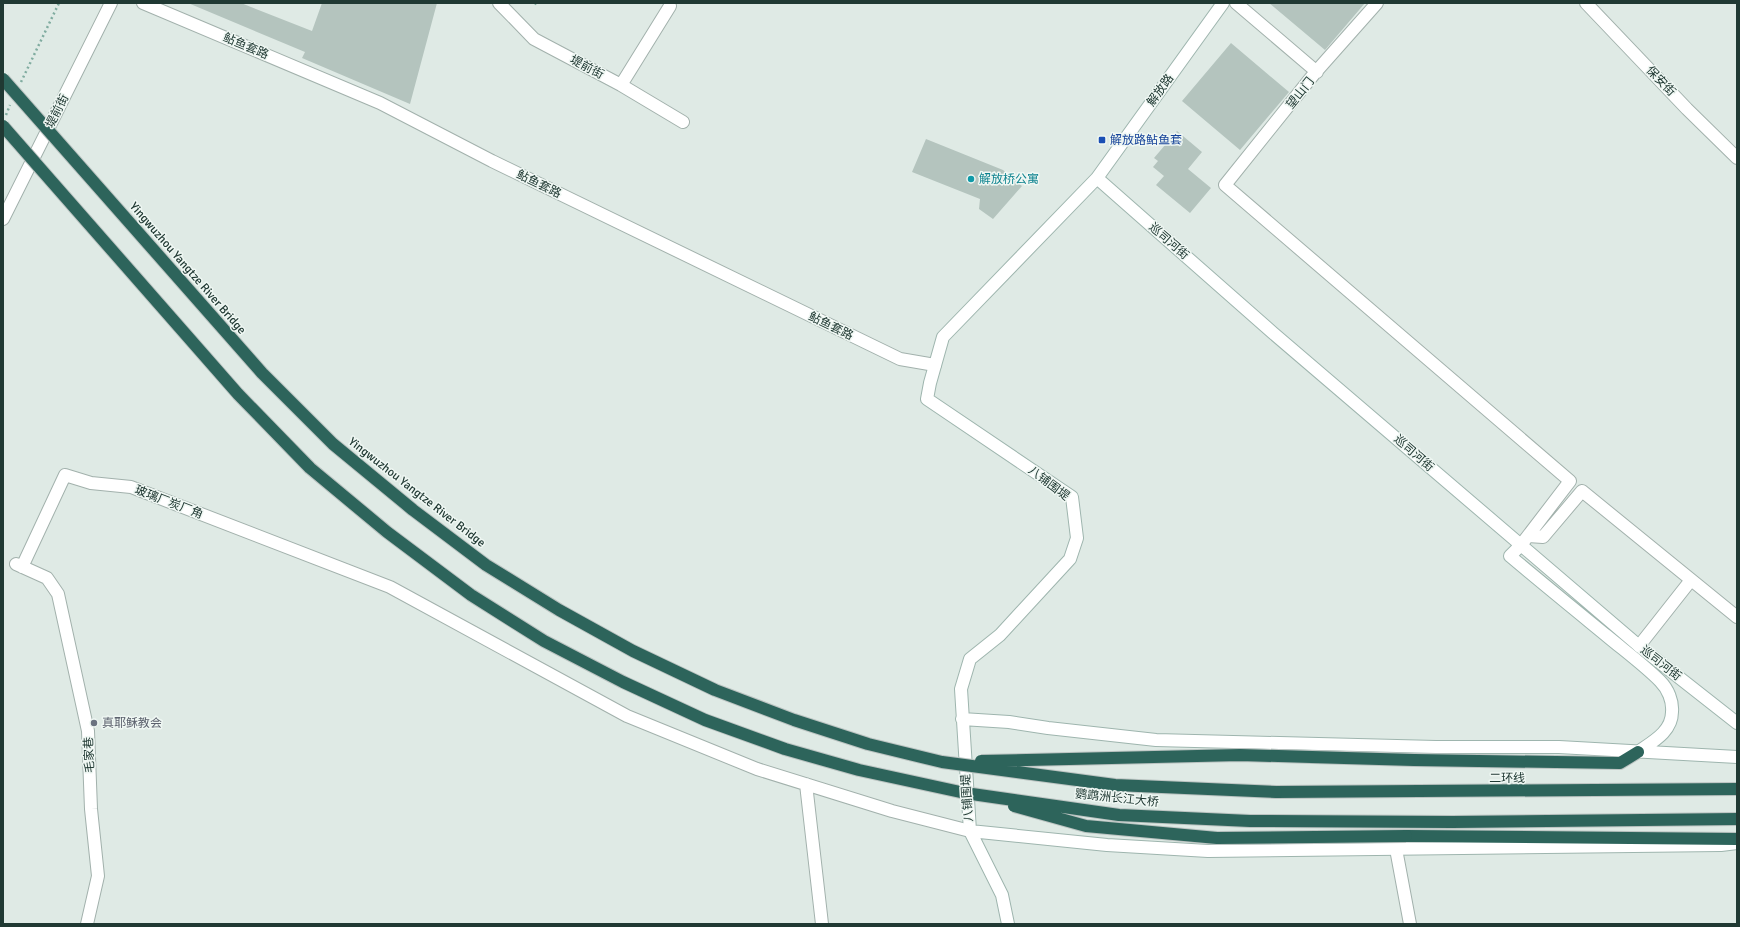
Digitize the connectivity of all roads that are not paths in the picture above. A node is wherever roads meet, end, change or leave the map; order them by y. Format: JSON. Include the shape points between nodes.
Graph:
{"nodes":[{"id":1,"x":111,"y":3,"type":"edge"},
{"id":2,"x":142,"y":3,"type":"edge"},
{"id":3,"x":498,"y":3,"type":"edge"},
{"id":4,"x":1223,"y":3,"type":"edge"},
{"id":5,"x":1236,"y":3,"type":"edge"},
{"id":6,"x":1377,"y":3,"type":"edge"},
{"id":7,"x":1586,"y":3,"type":"edge"},
{"id":8,"x":670,"y":6,"type":"dead end"},
{"id":9,"x":1317,"y":72,"type":"junction"},
{"id":10,"x":3,"y":79,"type":"edge"},
{"id":11,"x":621,"y":85,"type":"junction"},
{"id":12,"x":683,"y":122,"type":"dead end"},
{"id":13,"x":3,"y":126,"type":"edge"},
{"id":14,"x":1737,"y":158,"type":"edge"},
{"id":15,"x":1096,"y":178,"type":"junction"},
{"id":16,"x":3,"y":219,"type":"edge"},
{"id":17,"x":935,"y":365,"type":"junction"},
{"id":18,"x":1525,"y":540,"type":"junction"},
{"id":19,"x":19,"y":566,"type":"joint"},
{"id":20,"x":1691,"y":580,"type":"junction"},
{"id":21,"x":1737,"y":617,"type":"edge"},
{"id":22,"x":1639,"y":646,"type":"junction"},
{"id":23,"x":962,"y":719,"type":"junction"},
{"id":24,"x":1737,"y":723,"type":"edge"},
{"id":25,"x":1638,"y":752,"type":"junction"},
{"id":26,"x":1737,"y":757,"type":"edge"},
{"id":27,"x":942,"y":762,"type":"junction"},
{"id":28,"x":806,"y":784,"type":"junction"},
{"id":29,"x":1737,"y":790,"type":"edge"},
{"id":30,"x":1276,"y":792,"type":"joint"},
{"id":31,"x":965,"y":793,"type":"junction"},
{"id":32,"x":1737,"y":819,"type":"edge"},
{"id":33,"x":970,"y":831,"type":"junction"},
{"id":34,"x":1737,"y":838,"type":"edge"},
{"id":35,"x":1737,"y":843,"type":"edge"},
{"id":36,"x":1396,"y":849,"type":"junction"},
{"id":37,"x":87,"y":924,"type":"edge"},
{"id":38,"x":822,"y":924,"type":"edge"},
{"id":39,"x":1008,"y":924,"type":"edge"},
{"id":40,"x":1410,"y":924,"type":"edge"}],
"edges":[{"from":1,"to":16,"type":"street","name":"堤前街"},
{"from":2,"to":17,"type":"street","name":"鲇鱼套路","via":[[380,103],[499,164],[900,359]]},
{"from":3,"to":11,"type":"street","name":"堤前街","via":[[534,39]]},
{"from":4,"to":15,"type":"street","name":"解放路"},
{"from":5,"to":9,"type":"street"},
{"from":6,"to":9,"type":"street","name":"望山门"},
{"from":7,"to":14,"type":"street","name":"保安街"},
{"from":8,"to":11,"type":"street"},
{"from":9,"to":18,"type":"street","name":"望山门","via":[[1225,184],[1570,481]]},
{"from":10,"to":27,"type":"highway","name":"鹦鹉洲长江大桥","bridge":true,"via":[[262,373],[333,444],[413,510],[480,560],[565,614],[633,651],[715,690],[868,744]]},
{"from":11,"to":12,"type":"street","name":"堤前街"},
{"from":13,"to":31,"type":"highway","bridge":true,"via":[[233,388],[310,468],[387,532],[471,595],[544,641],[623,682],[705,720],[785,749],[859,770]]},
{"from":15,"to":17,"type":"street","name":"八铺围堤","via":[[943,337]]},
{"from":15,"to":18,"type":"street","name":"巡司河街","via":[[1273,333]]},
{"from":17,"to":23,"type":"street","name":"八铺围堤","via":[[927,399],[1072,497],[1076,519],[1077,538],[1070,559],[1000,635],[970,659],[961,690]]},
{"from":18,"to":20,"type":"street","via":[[1543,537],[1582,491]]},
{"from":18,"to":22,"type":"street","name":"巡司河街"},
{"from":18,"to":25,"type":"street","via":[[1510,556],[1635,659],[1666,688],[1672,704],[1670,722],[1661,736]]},
{"from":19,"to":28,"type":"street","name":"玻璃厂炭厂角","via":[[65,475],[91,482],[131,487],[390,587],[627,716],[757,769]]},
{"from":19,"to":37,"type":"street","name":"毛家巷","via":[[47,578],[58,594],[88,731],[91,809],[98,876]]},
{"from":20,"to":21,"type":"street"},
{"from":20,"to":22,"type":"street"},
{"from":22,"to":24,"type":"street","name":"巡司河街"},
{"from":23,"to":25,"type":"street","via":[[1156,740],[1436,747],[1559,747]]},
{"from":23,"to":33,"type":"street","name":"八铺围堤"},
{"from":25,"to":26,"type":"street"},
{"from":25,"to":27,"type":"highway","bridge":true,"via":[[1620,763],[1240,755]]},
{"from":27,"to":30,"type":"highway","name":"鹦鹉洲长江大桥","bridge":true,"via":[[1115,785]]},
{"from":28,"to":33,"type":"street"},
{"from":28,"to":38,"type":"street"},
{"from":29,"to":30,"type":"highway","name":"二环线"},
{"from":31,"to":32,"type":"highway","name":"鹦鹉洲长江大桥","bridge":true,"via":[[1119,815],[1250,821]]},
{"from":31,"to":34,"type":"highway","bridge":true,"via":[[1093,827],[1217,838]]},
{"from":33,"to":36,"type":"street","via":[[1106,845],[1208,851]]},
{"from":33,"to":39,"type":"street","name":"八铺围堤","via":[[1002,895]]},
{"from":35,"to":36,"type":"street"},
{"from":36,"to":40,"type":"street"}]}
